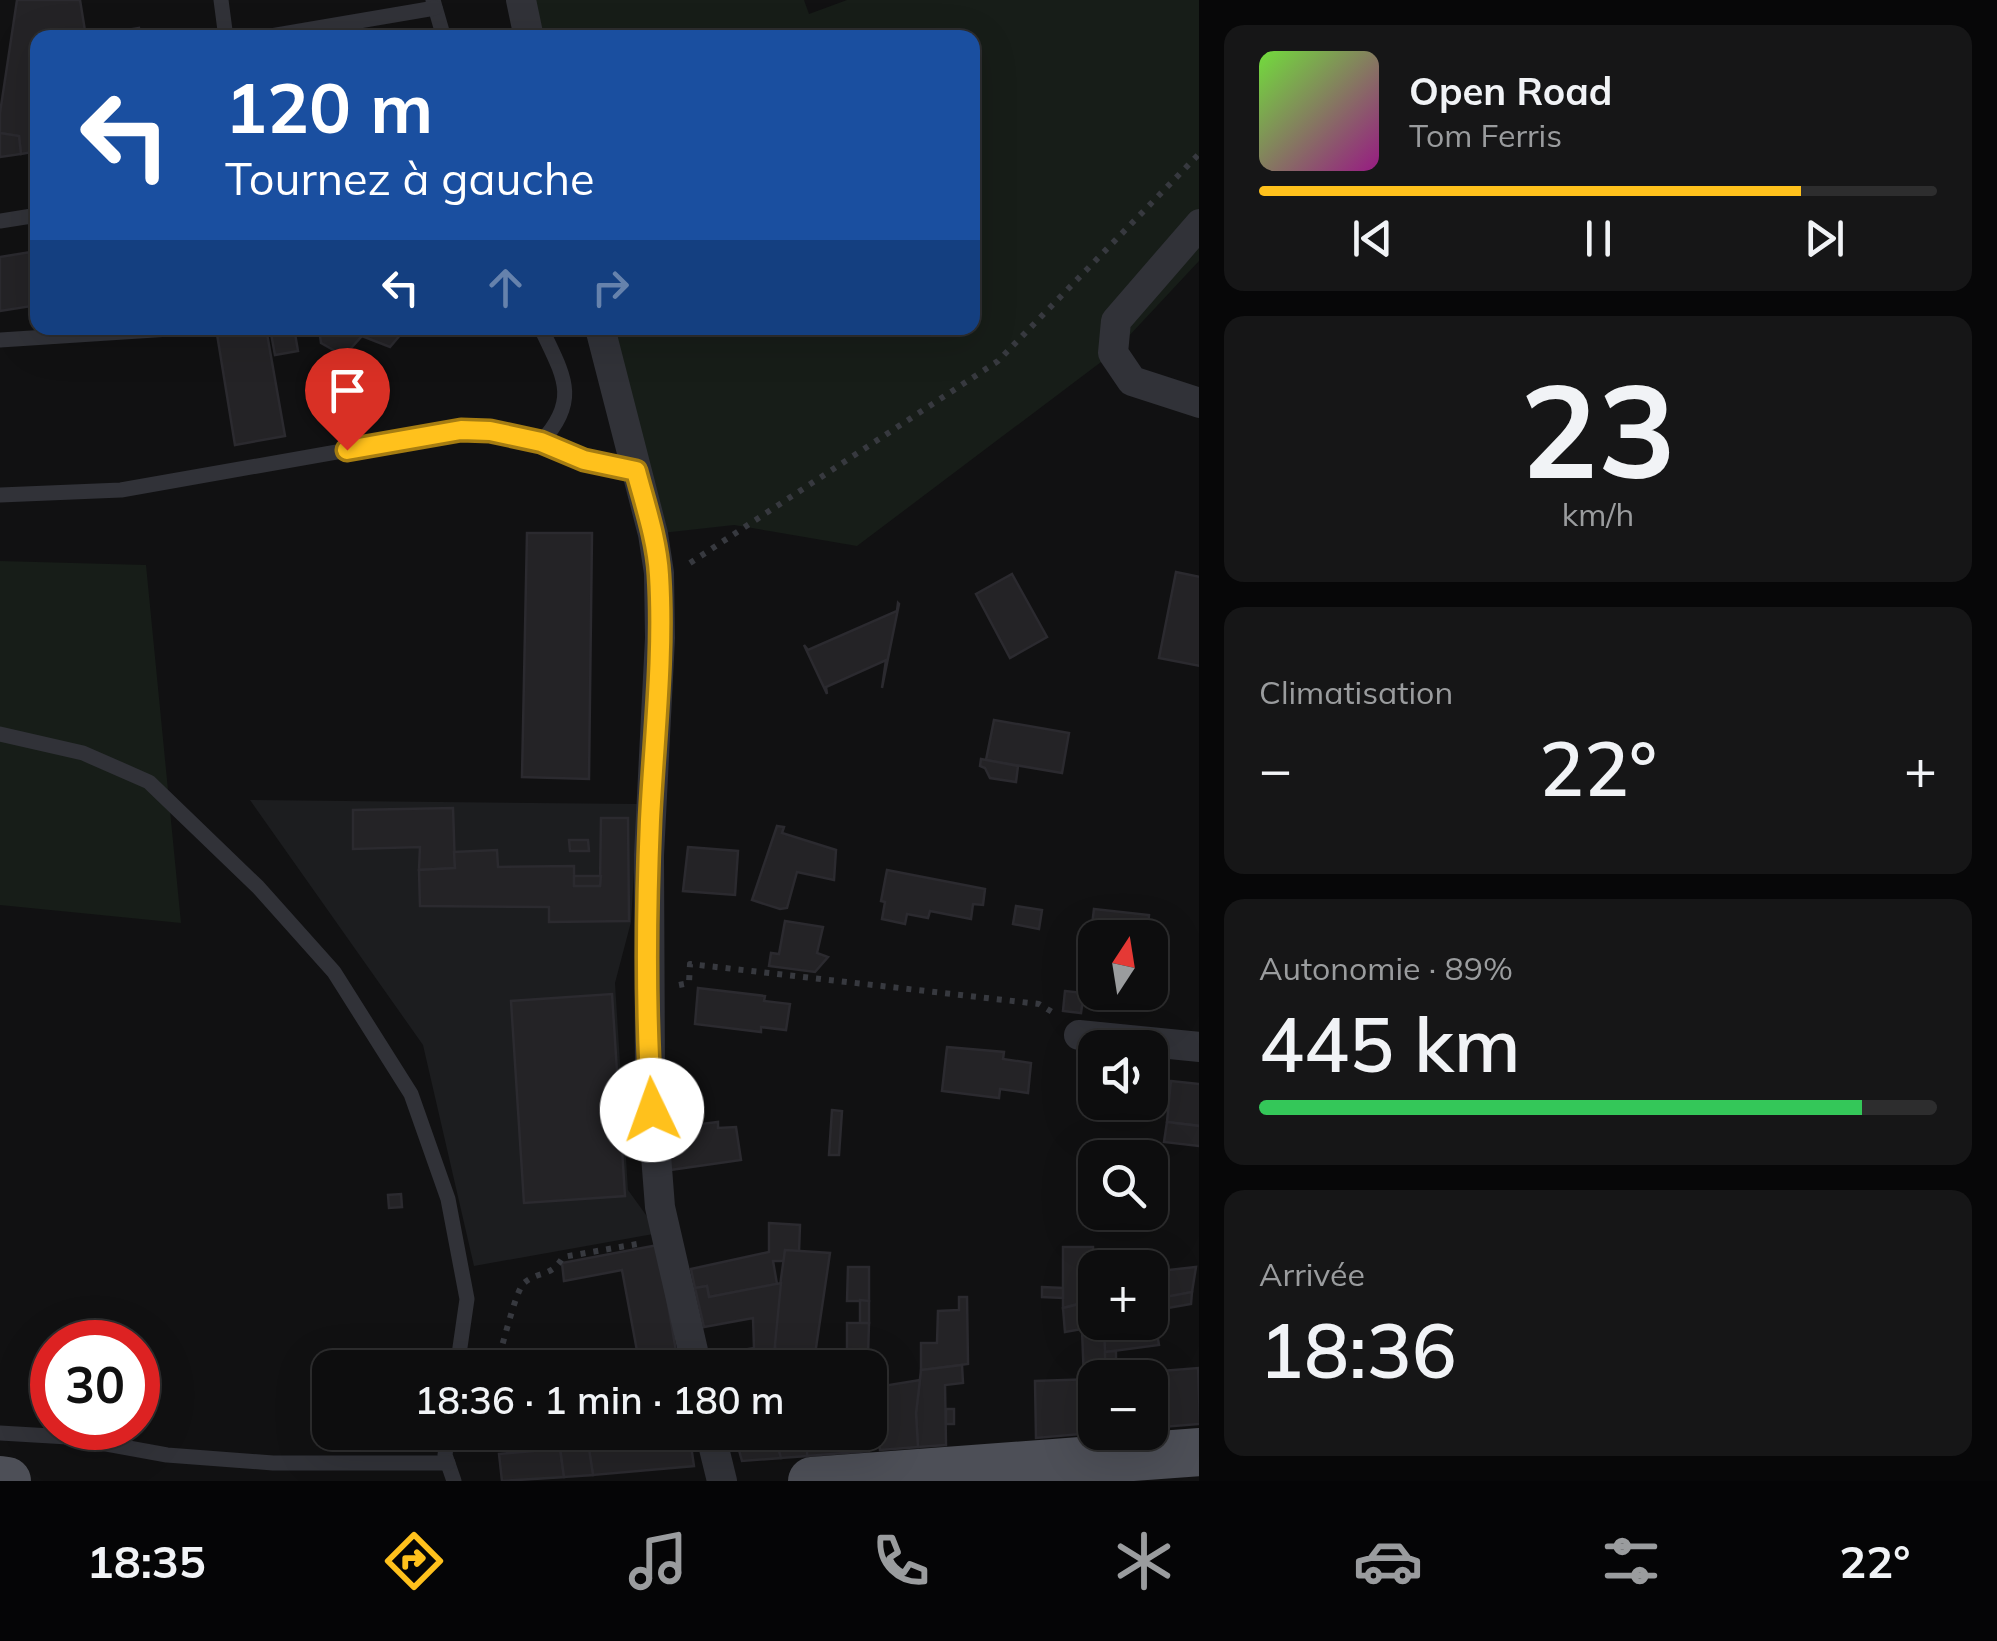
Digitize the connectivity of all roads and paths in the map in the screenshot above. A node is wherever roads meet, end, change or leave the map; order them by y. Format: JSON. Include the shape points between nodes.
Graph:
{"nodes":[{"id":1,"x":221,"y":0,"type":"edge"},
{"id":2,"x":522,"y":0,"type":"edge"},
{"id":3,"x":434,"y":4,"type":"edge"},
{"id":4,"x":225,"y":30,"type":"edge"},
{"id":5,"x":299,"y":30,"type":"edge"},
{"id":6,"x":442,"y":30,"type":"edge"},
{"id":7,"x":528,"y":30,"type":"edge"},
{"id":8,"x":1199,"y":153,"type":"edge"},
{"id":9,"x":30,"y":216,"type":"edge"},
{"id":10,"x":0,"y":221,"type":"edge"},
{"id":11,"x":1199,"y":225,"type":"edge"},
{"id":12,"x":77,"y":335,"type":"edge"},
{"id":13,"x":545,"y":335,"type":"edge"},
{"id":14,"x":602,"y":335,"type":"edge"},
{"id":15,"x":0,"y":340,"type":"edge"},
{"id":16,"x":1199,"y":404,"type":"edge"},
{"id":17,"x":541,"y":442,"type":"junction"},
{"id":18,"x":636,"y":471,"type":"junction"},
{"id":19,"x":0,"y":495,"type":"edge"},
{"id":20,"x":659,"y":573,"type":"junction"},
{"id":21,"x":0,"y":734,"type":"edge"},
{"id":22,"x":648,"y":991,"type":"junction"},
{"id":23,"x":1078,"y":1034,"type":"edge"},
{"id":24,"x":1168,"y":1044,"type":"edge"},
{"id":25,"x":1199,"y":1047,"type":"edge"},
{"id":26,"x":668,"y":1239,"type":"junction"},
{"id":27,"x":460,"y":1350,"type":"edge"},
{"id":28,"x":502,"y":1350,"type":"edge"},
{"id":29,"x":693,"y":1350,"type":"edge"},
{"id":30,"x":0,"y":1433,"type":"edge"},
{"id":31,"x":446,"y":1450,"type":"edge"},
{"id":32,"x":714,"y":1450,"type":"edge"},
{"id":33,"x":1199,"y":1452,"type":"edge"},
{"id":34,"x":448,"y":1463,"type":"junction"},
{"id":35,"x":454,"y":1481,"type":"edge"},
{"id":36,"x":722,"y":1481,"type":"edge"},
{"id":37,"x":812,"y":1481,"type":"edge"}],
"edges":[{"from":1,"to":4,"type":"lane"},
{"from":2,"to":7,"type":"street"},
{"from":3,"to":5,"type":"lane"},
{"from":3,"to":6,"type":"lane"},
{"from":8,"to":20,"type":"path","via":[[998,361],[694,562]]},
{"from":9,"to":10,"type":"lane"},
{"from":11,"to":16,"type":"street","via":[[1116,321],[1113,353],[1132,381]]},
{"from":12,"to":15,"type":"lane"},
{"from":13,"to":17,"type":"lane","via":[[565,386],[565,407]]},
{"from":14,"to":18,"type":"street"},
{"from":17,"to":18,"type":"lane"},
{"from":17,"to":19,"type":"lane","via":[[461,430],[121,490]]},
{"from":18,"to":20,"type":"street"},
{"from":20,"to":22,"type":"street"},
{"from":21,"to":27,"type":"lane","via":[[83,753],[149,782],[258,886],[334,972],[411,1094],[448,1199],[467,1298]]},
{"from":22,"to":23,"type":"path","via":[[689,983],[690,964],[1039,1004]]},
{"from":22,"to":26,"type":"street","via":[[654,1133]]},
{"from":24,"to":25,"type":"street"},
{"from":26,"to":28,"type":"path","via":[[562,1256],[556,1269],[524,1284]]},
{"from":26,"to":29,"type":"street"},
{"from":30,"to":34,"type":"lane","via":[[273,1463]]},
{"from":31,"to":34,"type":"lane"},
{"from":32,"to":36,"type":"street"},
{"from":33,"to":37,"type":"main road"},
{"from":34,"to":35,"type":"lane"}]}
